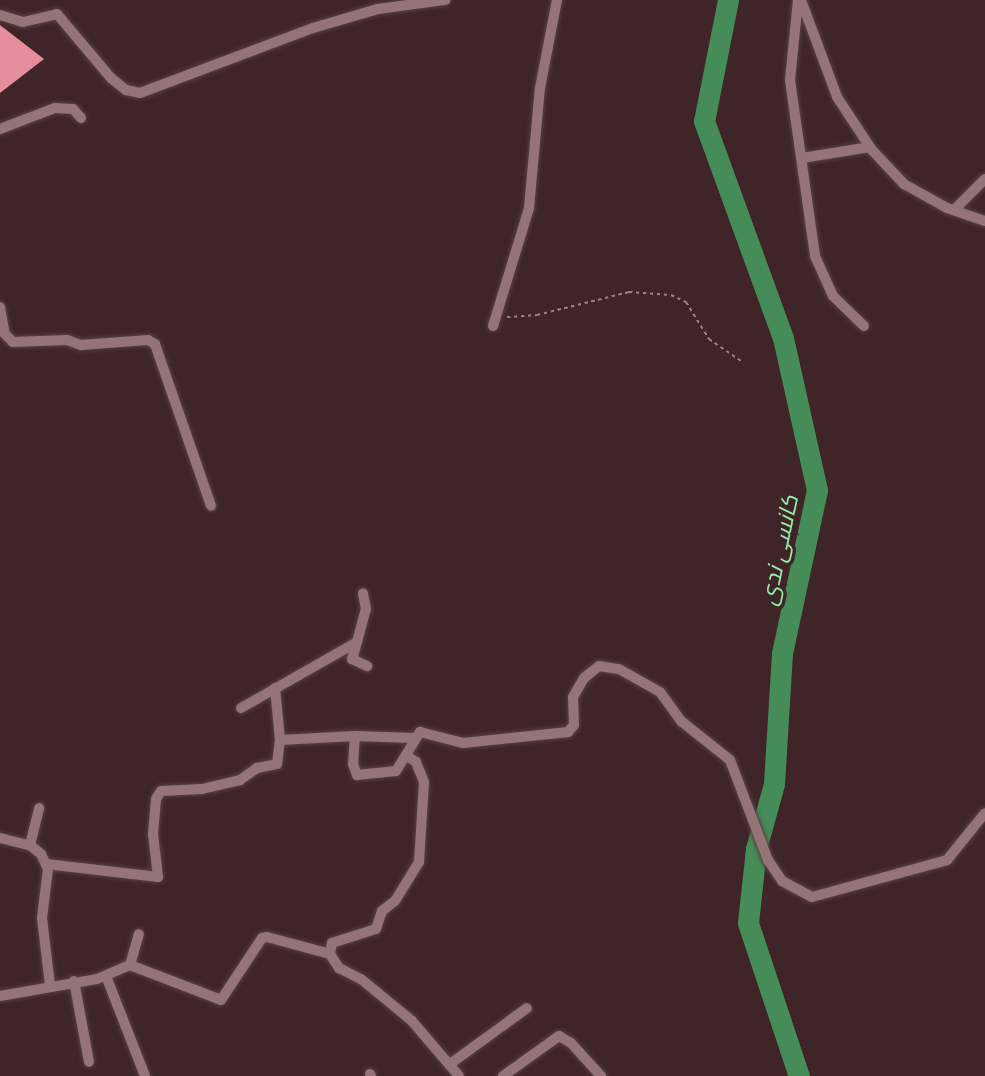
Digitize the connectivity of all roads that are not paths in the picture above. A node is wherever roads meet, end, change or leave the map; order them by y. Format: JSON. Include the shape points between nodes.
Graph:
{"nodes":[{"id":1,"x":445,"y":0,"type":"edge"},
{"id":2,"x":556,"y":0,"type":"edge"},
{"id":3,"x":800,"y":0,"type":"edge"},
{"id":4,"x":0,"y":15,"type":"edge"},
{"id":5,"x":81,"y":118,"type":"dead end"},
{"id":6,"x":0,"y":129,"type":"edge"},
{"id":7,"x":870,"y":147,"type":"junction"},
{"id":8,"x":803,"y":158,"type":"junction"},
{"id":9,"x":985,"y":180,"type":"edge"},
{"id":10,"x":954,"y":210,"type":"junction"},
{"id":11,"x":985,"y":221,"type":"edge"},
{"id":12,"x":0,"y":307,"type":"edge"},
{"id":13,"x":494,"y":322,"type":"road end"},
{"id":14,"x":863,"y":326,"type":"dead end"},
{"id":15,"x":211,"y":506,"type":"dead end"},
{"id":16,"x":363,"y":593,"type":"dead end"},
{"id":17,"x":357,"y":642,"type":"junction"},
{"id":18,"x":367,"y":666,"type":"dead end"},
{"id":19,"x":275,"y":688,"type":"junction"},
{"id":20,"x":241,"y":708,"type":"dead end"},
{"id":21,"x":355,"y":736,"type":"junction"},
{"id":22,"x":414,"y":738,"type":"junction"},
{"id":23,"x":280,"y":740,"type":"junction"},
{"id":24,"x":407,"y":756,"type":"junction"},
{"id":25,"x":38,"y":808,"type":"dead end"},
{"id":26,"x":985,"y":813,"type":"edge"},
{"id":27,"x":0,"y":838,"type":"edge"},
{"id":28,"x":30,"y":845,"type":"junction"},
{"id":29,"x":46,"y":864,"type":"junction"},
{"id":30,"x":139,"y":934,"type":"dead end"},
{"id":31,"x":330,"y":954,"type":"junction"},
{"id":32,"x":130,"y":965,"type":"junction"},
{"id":33,"x":106,"y":976,"type":"junction"},
{"id":34,"x":74,"y":981,"type":"junction"},
{"id":35,"x":50,"y":985,"type":"junction"},
{"id":36,"x":0,"y":996,"type":"edge"},
{"id":37,"x":527,"y":1008,"type":"dead end"},
{"id":38,"x":89,"y":1062,"type":"dead end"},
{"id":39,"x":450,"y":1064,"type":"junction"},
{"id":40,"x":145,"y":1076,"type":"edge"},
{"id":41,"x":459,"y":1076,"type":"edge"},
{"id":42,"x":503,"y":1076,"type":"edge"},
{"id":43,"x":601,"y":1076,"type":"edge"}],
"edges":[{"from":1,"to":4,"type":"street","via":[[378,9],[313,28],[140,93],[125,90],[111,78],[57,14],[23,22]]},
{"from":2,"to":13,"type":"street","via":[[540,88],[529,208]]},
{"from":3,"to":7,"type":"street","via":[[837,97]]},
{"from":3,"to":8,"type":"street","via":[[788,61]]},
{"from":5,"to":6,"type":"street","via":[[73,109],[55,108]]},
{"from":7,"to":8,"type":"street"},
{"from":7,"to":10,"type":"street","via":[[904,184]]},
{"from":8,"to":14,"type":"street","via":[[820,273],[833,296]]},
{"from":9,"to":10,"type":"street"},
{"from":10,"to":11,"type":"street"},
{"from":12,"to":15,"type":"street","via":[[5,334],[13,342],[67,340],[81,345],[148,340],[155,344]]},
{"from":16,"to":17,"type":"street","via":[[366,609]]},
{"from":17,"to":18,"type":"street","via":[[352,659]]},
{"from":17,"to":19,"type":"street"},
{"from":19,"to":20,"type":"street"},
{"from":19,"to":23,"type":"street"},
{"from":21,"to":22,"type":"street"},
{"from":21,"to":23,"type":"street"},
{"from":21,"to":24,"type":"street","via":[[357,775],[396,771]]},
{"from":22,"to":24,"type":"street"},
{"from":22,"to":26,"type":"street","via":[[425,731],[460,743],[485,743],[568,732],[574,725],[573,698],[584,678],[599,666],[619,669],[660,692],[681,722],[730,760],[768,860],[782,881],[812,897],[947,860]]},
{"from":23,"to":29,"type":"street","via":[[276,764],[257,768],[240,780],[158,793],[153,834],[158,877]]},
{"from":24,"to":31,"type":"street","via":[[416,762],[424,782],[419,862],[395,901],[382,911],[376,929],[332,943]]},
{"from":25,"to":28,"type":"street"},
{"from":27,"to":28,"type":"street"},
{"from":28,"to":29,"type":"street"},
{"from":29,"to":35,"type":"street","via":[[42,918]]},
{"from":30,"to":32,"type":"street"},
{"from":31,"to":32,"type":"street","via":[[262,938],[221,1000]]},
{"from":31,"to":39,"type":"street","via":[[339,968],[385,996]]},
{"from":32,"to":33,"type":"street"},
{"from":33,"to":34,"type":"street"},
{"from":33,"to":40,"type":"street"},
{"from":34,"to":35,"type":"street"},
{"from":34,"to":38,"type":"street"},
{"from":35,"to":36,"type":"street"},
{"from":37,"to":39,"type":"street"},
{"from":39,"to":41,"type":"street"},
{"from":42,"to":43,"type":"street","via":[[559,1036],[571,1042]]}]}
